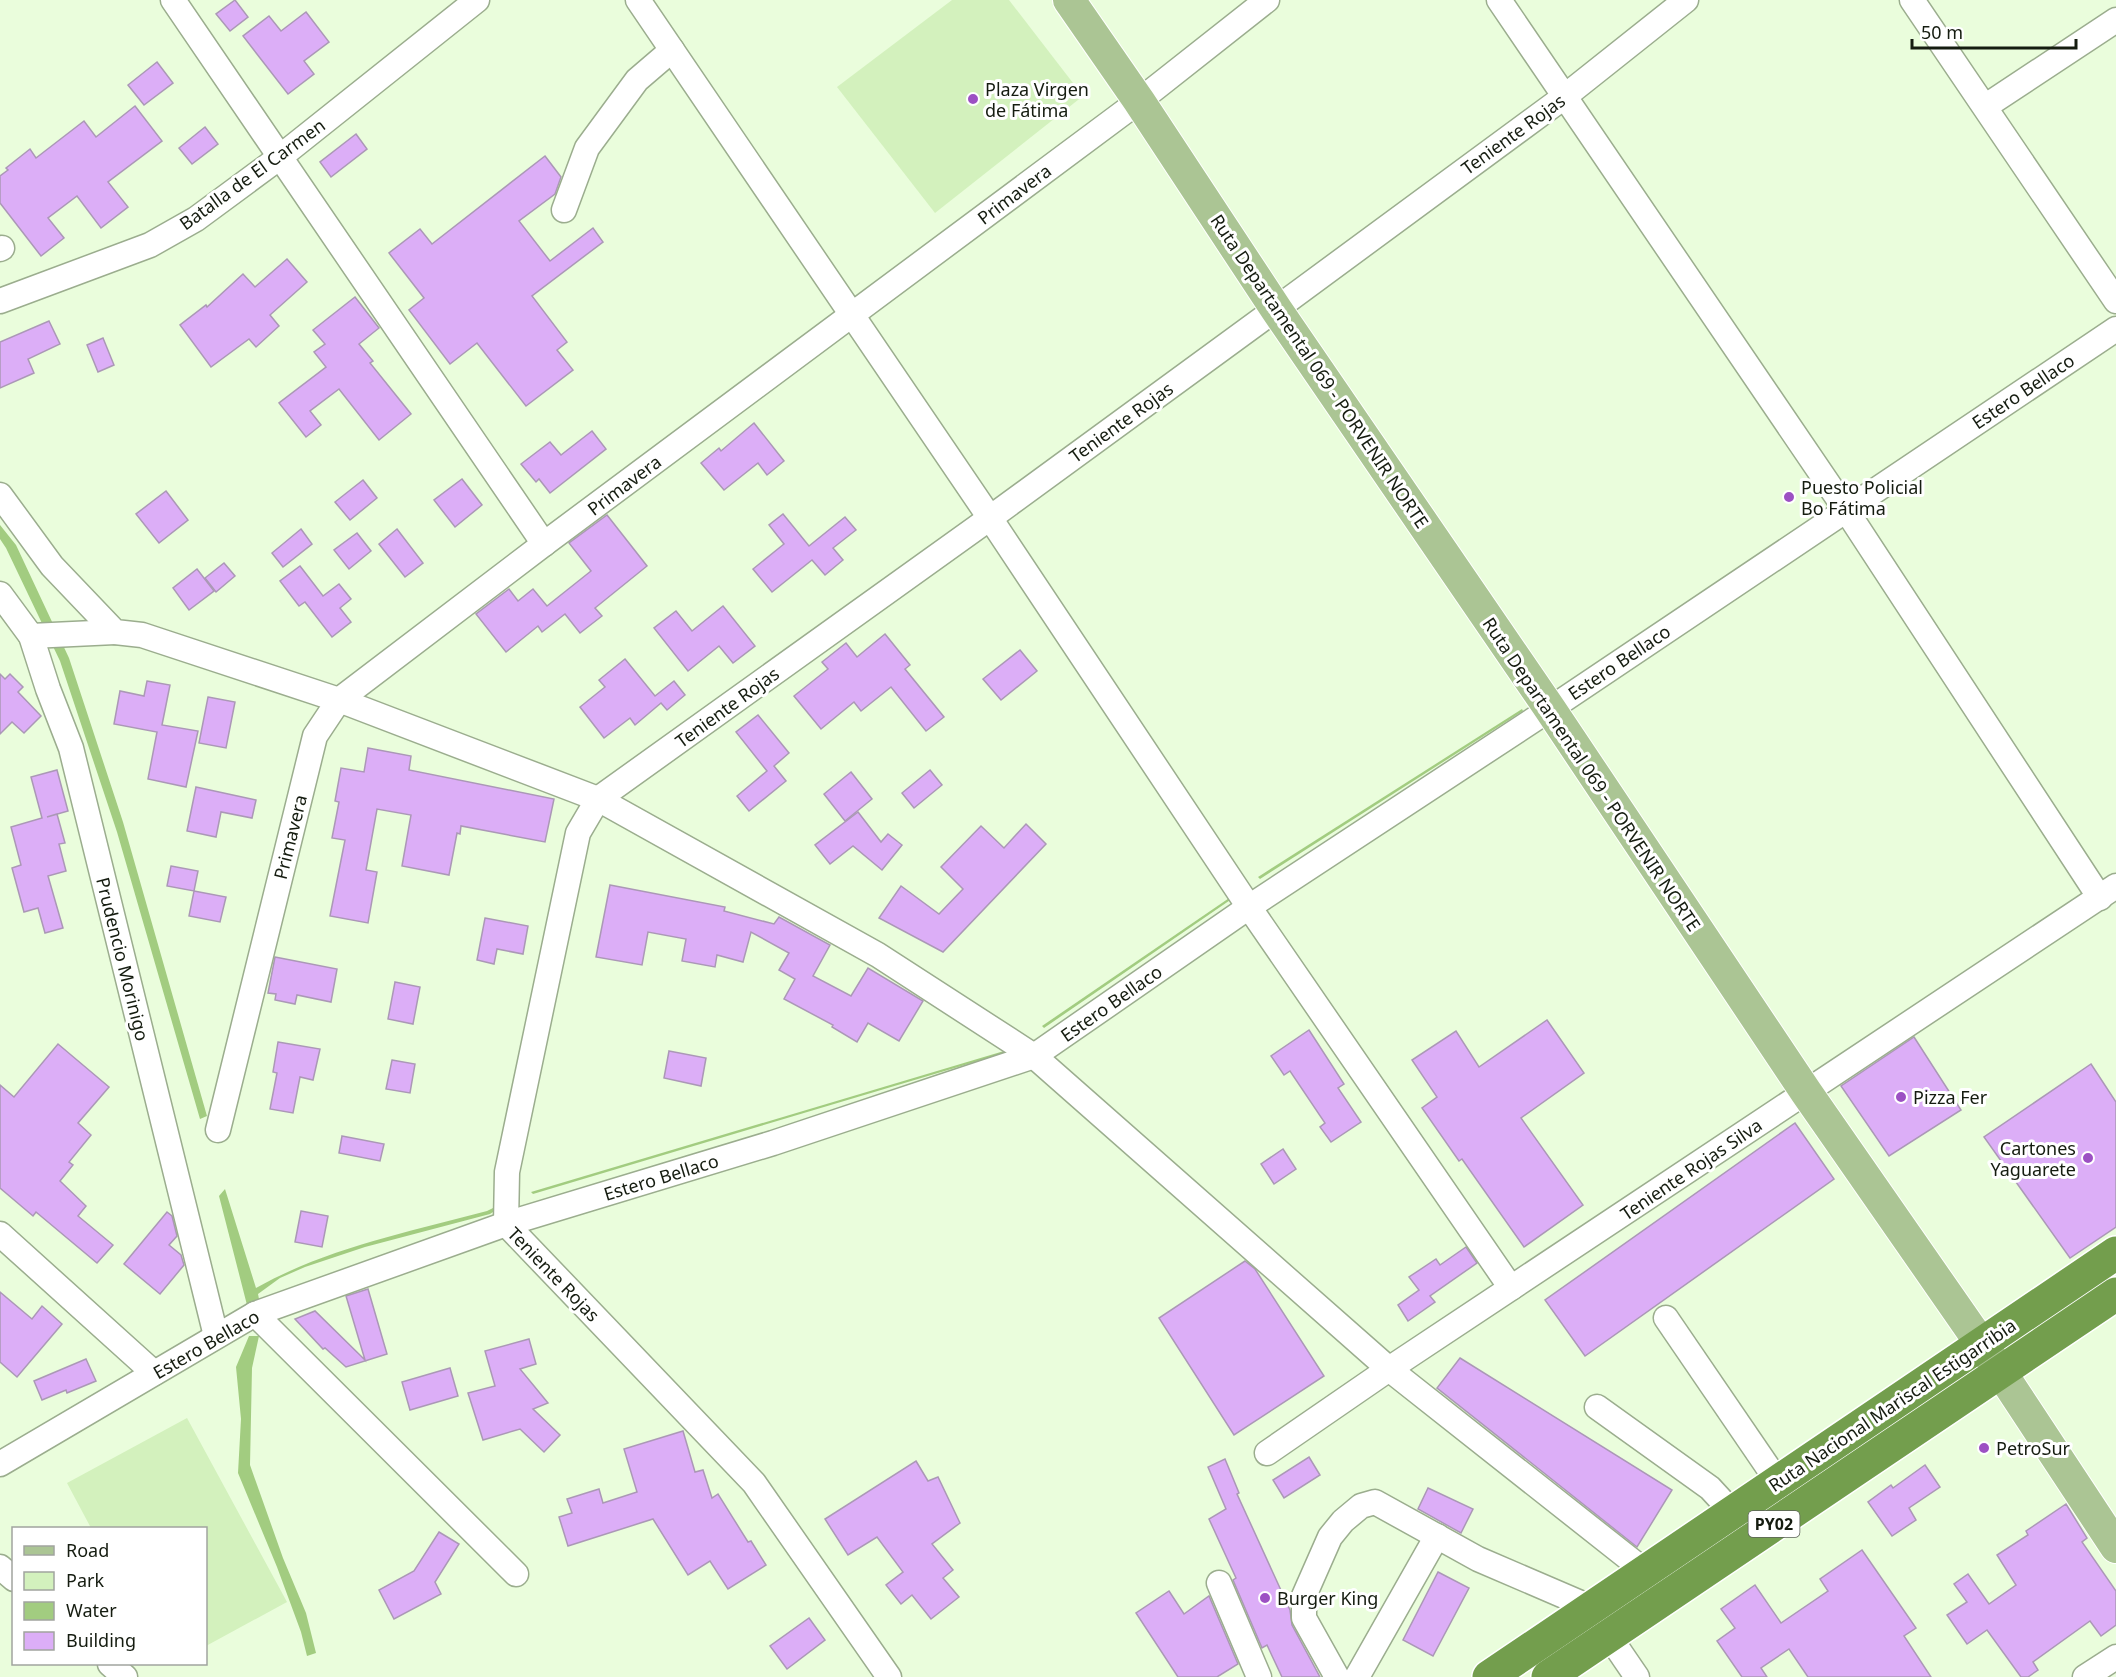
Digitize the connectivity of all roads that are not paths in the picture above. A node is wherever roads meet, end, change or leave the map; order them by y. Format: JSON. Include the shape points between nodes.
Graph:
{"nodes":[{"id":1,"x":173,"y":0,"type":"edge"},
{"id":2,"x":477,"y":0,"type":"edge"},
{"id":3,"x":638,"y":0,"type":"edge"},
{"id":4,"x":1069,"y":0,"type":"edge"},
{"id":5,"x":1267,"y":0,"type":"edge"},
{"id":6,"x":1499,"y":0,"type":"edge"},
{"id":7,"x":1686,"y":0,"type":"edge"},
{"id":8,"x":1912,"y":0,"type":"edge"},
{"id":9,"x":2116,"y":20,"type":"edge"},
{"id":10,"x":672,"y":50,"type":"junction"},
{"id":11,"x":1564,"y":97,"type":"junction"},
{"id":12,"x":1139,"y":101,"type":"junction"},
{"id":13,"x":1986,"y":106,"type":"junction"},
{"id":14,"x":279,"y":157,"type":"junction"},
{"id":15,"x":564,"y":210,"type":"dead end"},
{"id":16,"x":0,"y":301,"type":"edge"},
{"id":17,"x":2116,"y":301,"type":"edge"},
{"id":18,"x":1276,"y":309,"type":"junction"},
{"id":19,"x":852,"y":315,"type":"junction"},
{"id":20,"x":2116,"y":328,"type":"edge"},
{"id":21,"x":0,"y":495,"type":"edge"},
{"id":22,"x":1846,"y":510,"type":"junction"},
{"id":23,"x":990,"y":518,"type":"junction"},
{"id":24,"x":544,"y":543,"type":"junction"},
{"id":25,"x":0,"y":594,"type":"edge"},
{"id":26,"x":115,"y":632,"type":"junction"},
{"id":27,"x":38,"y":635,"type":"junction"},
{"id":28,"x":339,"y":700,"type":"junction"},
{"id":29,"x":1550,"y":709,"type":"junction"},
{"id":30,"x":598,"y":799,"type":"junction"},
{"id":31,"x":2108,"y":892,"type":"edge"},
{"id":32,"x":1249,"y":907,"type":"junction"},
{"id":33,"x":1034,"y":1056,"type":"junction"},
{"id":34,"x":1806,"y":1092,"type":"junction"},
{"id":35,"x":219,"y":1130,"type":"dead end"},
{"id":36,"x":506,"y":1224,"type":"junction"},
{"id":37,"x":0,"y":1234,"type":"edge"},
{"id":38,"x":2116,"y":1253,"type":"edge"},
{"id":39,"x":1511,"y":1288,"type":"junction"},
{"id":40,"x":2116,"y":1294,"type":"edge"},
{"id":41,"x":255,"y":1314,"type":"junction"},
{"id":42,"x":1666,"y":1318,"type":"dead end"},
{"id":43,"x":216,"y":1336,"type":"junction"},
{"id":44,"x":1981,"y":1345,"type":"junction"},
{"id":45,"x":1389,"y":1369,"type":"junction"},
{"id":46,"x":2000,"y":1371,"type":"junction"},
{"id":47,"x":154,"y":1373,"type":"junction"},
{"id":48,"x":1597,"y":1407,"type":"dead end"},
{"id":49,"x":1267,"y":1453,"type":"dead end"},
{"id":50,"x":0,"y":1464,"type":"edge"},
{"id":51,"x":1778,"y":1482,"type":"junction"},
{"id":52,"x":1732,"y":1513,"type":"junction"},
{"id":53,"x":1437,"y":1536,"type":"junction"},
{"id":54,"x":2116,"y":1547,"type":"edge"},
{"id":55,"x":0,"y":1567,"type":"edge"},
{"id":56,"x":1647,"y":1572,"type":"junction"},
{"id":57,"x":516,"y":1574,"type":"dead end"},
{"id":58,"x":12,"y":1577,"type":"edge"},
{"id":59,"x":1219,"y":1583,"type":"dead end"},
{"id":60,"x":1592,"y":1608,"type":"junction"},
{"id":61,"x":1609,"y":1636,"type":"junction"},
{"id":62,"x":2116,"y":1657,"type":"edge"},
{"id":63,"x":111,"y":1665,"type":"edge"},
{"id":64,"x":125,"y":1677,"type":"edge"},
{"id":65,"x":889,"y":1677,"type":"edge"},
{"id":66,"x":1259,"y":1677,"type":"edge"},
{"id":67,"x":1337,"y":1677,"type":"edge"},
{"id":68,"x":1357,"y":1677,"type":"edge"},
{"id":69,"x":1489,"y":1677,"type":"edge"},
{"id":70,"x":1548,"y":1677,"type":"edge"},
{"id":71,"x":1637,"y":1677,"type":"edge"},
{"id":72,"x":2085,"y":1677,"type":"edge"}],
"edges":[{"from":1,"to":14,"type":"street"},
{"from":2,"to":14,"type":"street","name":"Batalla de El Carmen"},
{"from":3,"to":10,"type":"street"},
{"from":4,"to":12,"type":"main road","name":"Ruta Departamental 069 - PORVENIR NORTE"},
{"from":5,"to":12,"type":"street","name":"Primavera"},
{"from":6,"to":11,"type":"street"},
{"from":7,"to":11,"type":"street","name":"Teniente Rojas"},
{"from":8,"to":13,"type":"street"},
{"from":9,"to":13,"type":"street"},
{"from":10,"to":15,"type":"street","via":[[637,80],[587,148]]},
{"from":10,"to":19,"type":"street"},
{"from":11,"to":18,"type":"street","name":"Teniente Rojas"},
{"from":11,"to":22,"type":"street"},
{"from":12,"to":18,"type":"main road","name":"Ruta Departamental 069 - PORVENIR NORTE"},
{"from":12,"to":19,"type":"street","name":"Primavera"},
{"from":13,"to":17,"type":"street"},
{"from":14,"to":16,"type":"street","name":"Batalla de El Carmen","via":[[196,219],[150,245]]},
{"from":14,"to":24,"type":"street"},
{"from":18,"to":23,"type":"street","name":"Teniente Rojas"},
{"from":18,"to":29,"type":"main road","name":"Ruta Departamental 069 - PORVENIR NORTE"},
{"from":19,"to":23,"type":"street"},
{"from":19,"to":24,"type":"street","name":"Primavera"},
{"from":20,"to":22,"type":"street","name":"Estero Bellaco"},
{"from":21,"to":26,"type":"street","via":[[52,566]]},
{"from":22,"to":29,"type":"street","name":"Estero Bellaco"},
{"from":22,"to":31,"type":"street"},
{"from":23,"to":30,"type":"street","name":"Teniente Rojas"},
{"from":23,"to":32,"type":"street"},
{"from":24,"to":28,"type":"street","name":"Primavera"},
{"from":25,"to":27,"type":"street","name":"Prudencio Morinigo"},
{"from":26,"to":27,"type":"street"},
{"from":26,"to":28,"type":"street","via":[[142,635]]},
{"from":27,"to":43,"type":"street","name":"Prudencio Morinigo","via":[[48,689],[71,748]]},
{"from":28,"to":30,"type":"street"},
{"from":28,"to":35,"type":"street","name":"Primavera","via":[[315,736]]},
{"from":29,"to":32,"type":"street","name":"Estero Bellaco"},
{"from":29,"to":34,"type":"main road","name":"Ruta Departamental 069 - PORVENIR NORTE"},
{"from":30,"to":33,"type":"street","via":[[878,955]]},
{"from":30,"to":36,"type":"street","name":"Teniente Rojas","via":[[578,833],[507,1172]]},
{"from":31,"to":34,"type":"street","name":"Teniente Rojas Silva"},
{"from":32,"to":33,"type":"street","name":"Estero Bellaco"},
{"from":32,"to":39,"type":"street"},
{"from":33,"to":36,"type":"street","name":"Estero Bellaco","via":[[773,1143]]},
{"from":33,"to":45,"type":"street"},
{"from":34,"to":39,"type":"street","name":"Teniente Rojas Silva"},
{"from":34,"to":44,"type":"main road","name":"Ruta Departamental 069 - PORVENIR NORTE"},
{"from":36,"to":41,"type":"street","name":"Estero Bellaco"},
{"from":36,"to":65,"type":"street","name":"Teniente Rojas","via":[[754,1483]]},
{"from":37,"to":47,"type":"street"},
{"from":38,"to":44,"type":"highway","name":"Ruta Nacional Mariscal Estigarribia","number":"PY02"},
{"from":39,"to":45,"type":"street","name":"Teniente Rojas Silva"},
{"from":40,"to":46,"type":"highway","name":"Ruta Nacional Mariscal Estigarribia","number":"PY02"},
{"from":41,"to":43,"type":"street","name":"Estero Bellaco"},
{"from":41,"to":57,"type":"street"},
{"from":42,"to":51,"type":"street"},
{"from":43,"to":47,"type":"street","name":"Estero Bellaco"},
{"from":44,"to":46,"type":"main road","name":"Ruta Departamental 069 - PORVENIR NORTE"},
{"from":44,"to":51,"type":"highway","name":"Ruta Nacional Mariscal Estigarribia","number":"PY02"},
{"from":45,"to":49,"type":"street","name":"Teniente Rojas Silva"},
{"from":45,"to":56,"type":"street"},
{"from":46,"to":54,"type":"main road","name":"Ruta Departamental 069 - PORVENIR NORTE"},
{"from":46,"to":61,"type":"highway","name":"Ruta Nacional Mariscal Estigarribia","number":"PY02"},
{"from":47,"to":50,"type":"street","name":"Estero Bellaco"},
{"from":48,"to":52,"type":"street","via":[[1710,1488]]},
{"from":51,"to":52,"type":"highway","name":"Ruta Nacional Mariscal Estigarribia","number":"PY02"},
{"from":52,"to":56,"type":"highway","name":"Ruta Nacional Mariscal Estigarribia","number":"PY02"},
{"from":53,"to":60,"type":"street","via":[[1478,1559]]},
{"from":53,"to":67,"type":"street","via":[[1375,1502],[1361,1506],[1330,1537],[1304,1596],[1304,1618]]},
{"from":53,"to":68,"type":"street"},
{"from":55,"to":58,"type":"street"},
{"from":56,"to":60,"type":"highway","name":"Ruta Nacional Mariscal Estigarribia","number":"PY02"},
{"from":59,"to":66,"type":"street"},
{"from":60,"to":69,"type":"highway","name":"Ruta Nacional Mariscal Estigarribia","number":"PY02"},
{"from":61,"to":70,"type":"highway","name":"Ruta Nacional Mariscal Estigarribia","number":"PY02"},
{"from":61,"to":71,"type":"street"},
{"from":62,"to":72,"type":"street"},
{"from":63,"to":64,"type":"street"}]}
